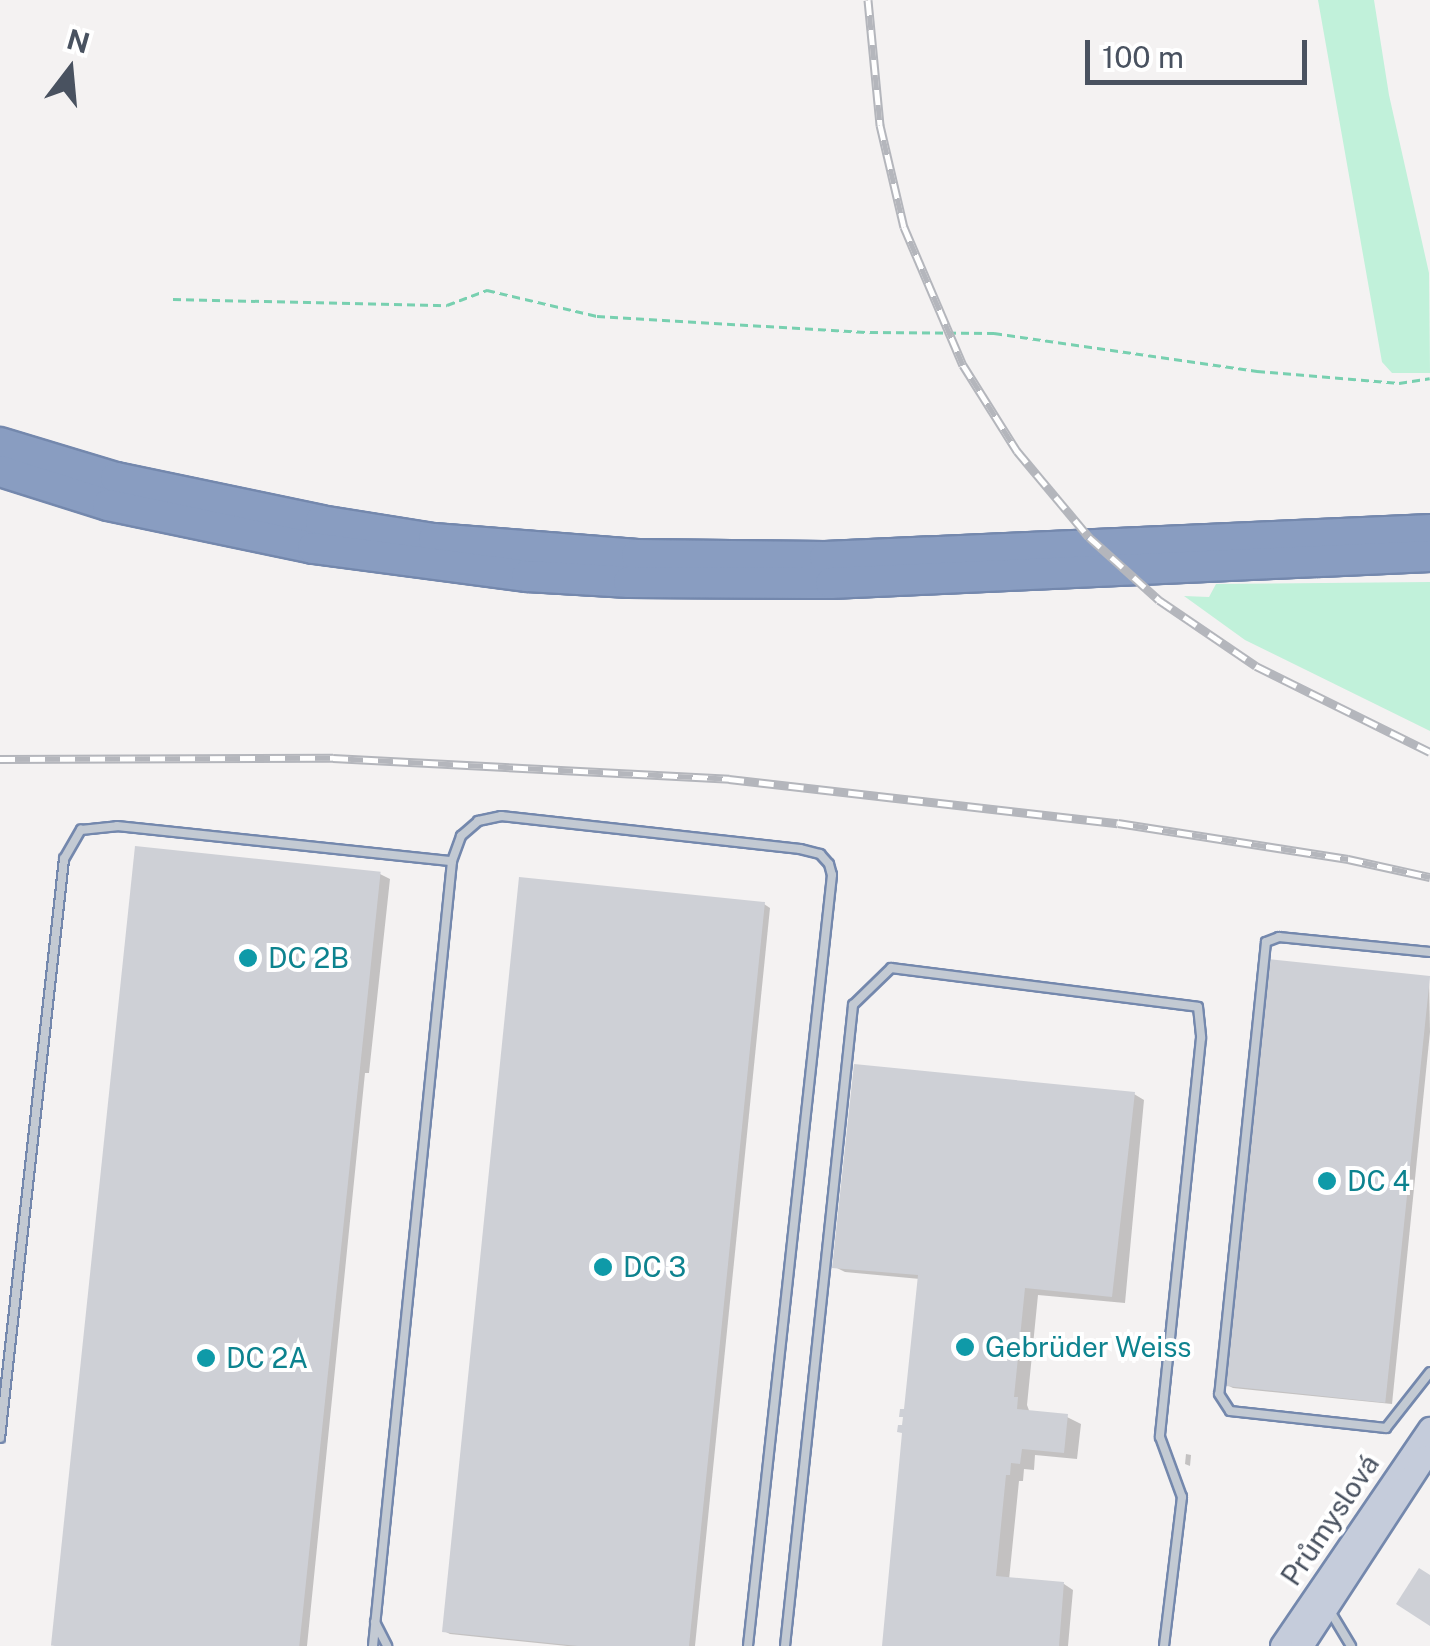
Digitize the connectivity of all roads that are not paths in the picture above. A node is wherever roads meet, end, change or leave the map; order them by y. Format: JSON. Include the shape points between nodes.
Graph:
{"nodes":[{"id":1,"x":0,"y":443,"type":"edge"},
{"id":2,"x":0,"y":471,"type":"edge"},
{"id":3,"x":1430,"y":530,"type":"edge"},
{"id":4,"x":1430,"y":556,"type":"edge"},
{"id":5,"x":452,"y":861,"type":"junction"},
{"id":6,"x":1430,"y":952,"type":"edge"},
{"id":7,"x":1430,"y":1372,"type":"edge"},
{"id":8,"x":1430,"y":1429,"type":"edge"},
{"id":9,"x":0,"y":1438,"type":"edge"},
{"id":10,"x":1430,"y":1450,"type":"edge"},
{"id":11,"x":1328,"y":1606,"type":"junction"},
{"id":12,"x":375,"y":1622,"type":"junction"},
{"id":13,"x":372,"y":1646,"type":"edge"},
{"id":14,"x":387,"y":1646,"type":"edge"},
{"id":15,"x":748,"y":1646,"type":"edge"},
{"id":16,"x":785,"y":1646,"type":"edge"},
{"id":17,"x":1164,"y":1646,"type":"edge"},
{"id":18,"x":1282,"y":1646,"type":"edge"},
{"id":19,"x":1302,"y":1646,"type":"edge"},
{"id":20,"x":1312,"y":1646,"type":"edge"},
{"id":21,"x":1350,"y":1646,"type":"edge"}],
"edges":[{"from":1,"to":3,"type":"highway","via":[[116,478],[321,522],[620,554],[825,558]]},
{"from":2,"to":4,"type":"highway","via":[[108,505],[313,548],[595,580],[831,583]]},
{"from":5,"to":9,"type":"lane","via":[[117,826],[80,830],[64,859]]},
{"from":5,"to":12,"type":"lane"},
{"from":5,"to":15,"type":"lane","via":[[461,836],[478,821],[501,816],[800,849],[829,864]]},
{"from":6,"to":7,"type":"lane","via":[[1279,937],[1266,942],[1219,1394],[1230,1411],[1386,1428]]},
{"from":8,"to":18,"type":"main road","name":"Průmyslová"},
{"from":10,"to":11,"type":"main road","name":"Průmyslová"},
{"from":11,"to":19,"type":"main road","name":"Průmyslová"},
{"from":11,"to":21,"type":"lane"},
{"from":12,"to":13,"type":"lane"},
{"from":12,"to":14,"type":"lane"},
{"from":16,"to":17,"type":"lane","via":[[853,1006],[891,968],[1198,1007],[1201,1038],[1160,1437],[1182,1496]]},
{"from":19,"to":20,"type":"lane"}]}
